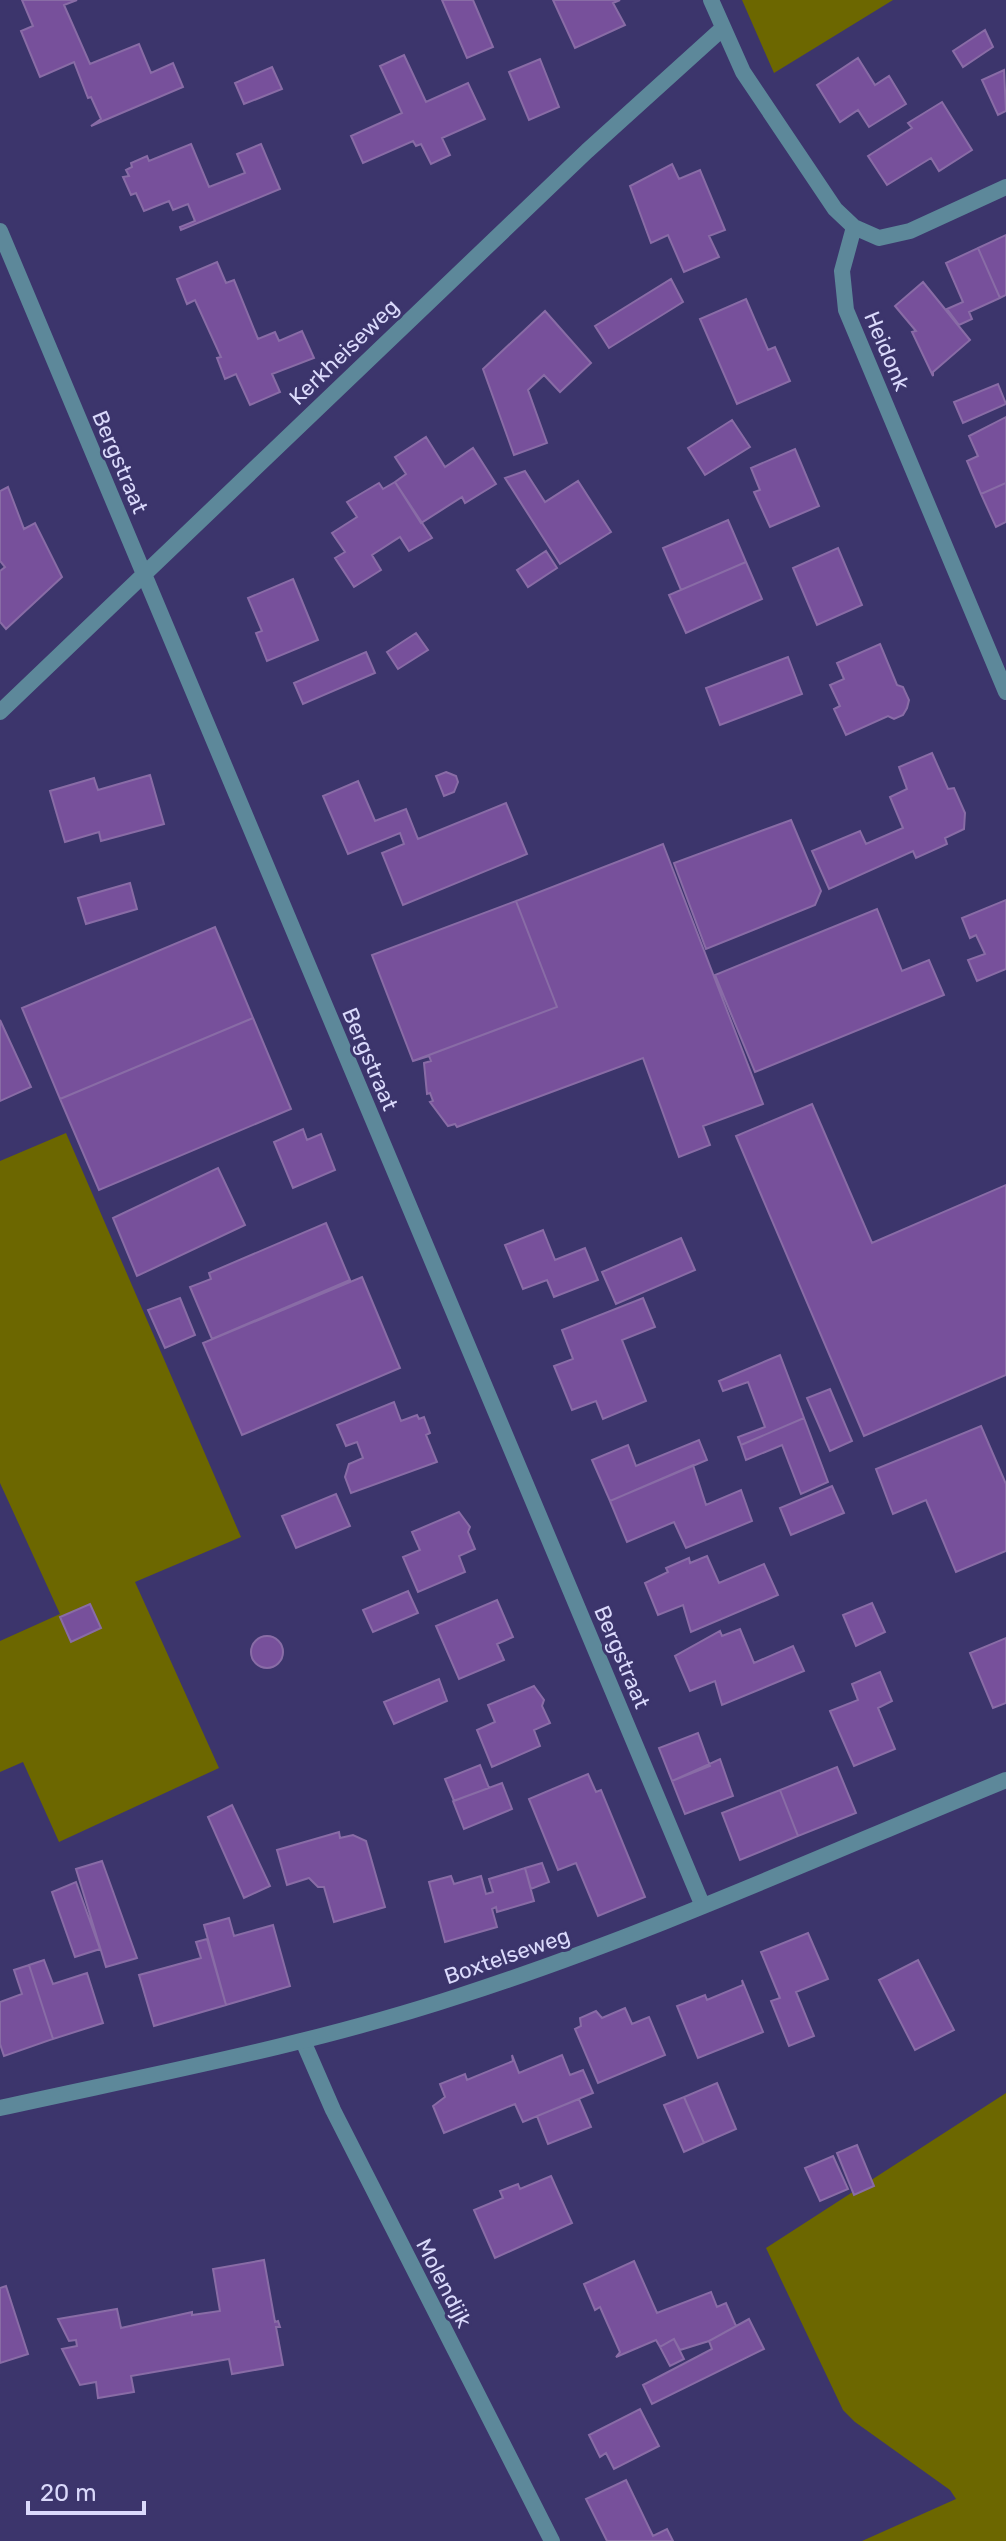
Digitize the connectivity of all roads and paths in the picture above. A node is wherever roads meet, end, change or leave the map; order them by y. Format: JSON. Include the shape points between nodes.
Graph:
{"nodes":[{"id":1,"x":711,"y":0,"type":"edge"},
{"id":2,"x":723,"y":28,"type":"junction"},
{"id":3,"x":1006,"y":187,"type":"edge"},
{"id":4,"x":854,"y":227,"type":"junction"},
{"id":5,"x":0,"y":231,"type":"edge"},
{"id":6,"x":144,"y":574,"type":"junction"},
{"id":7,"x":1006,"y":692,"type":"edge"},
{"id":8,"x":0,"y":712,"type":"edge"},
{"id":9,"x":1006,"y":1780,"type":"edge"},
{"id":10,"x":702,"y":1904,"type":"junction"},
{"id":11,"x":303,"y":2041,"type":"junction"},
{"id":12,"x":0,"y":2108,"type":"edge"},
{"id":13,"x":552,"y":2541,"type":"edge"}],
"edges":[{"from":1,"to":2,"type":"street"},
{"from":2,"to":4,"type":"street","via":[[743,72],[835,209]]},
{"from":2,"to":6,"type":"street","name":"Kerkheiseweg"},
{"from":3,"to":4,"type":"street","via":[[910,231],[879,238]]},
{"from":4,"to":7,"type":"street","name":"Heidonk","via":[[842,271],[846,310]]},
{"from":5,"to":6,"type":"street","name":"Bergstraat"},
{"from":6,"to":8,"type":"street","name":"Kerkheiseweg"},
{"from":6,"to":10,"type":"street","name":"Bergstraat"},
{"from":9,"to":10,"type":"street","name":"Boxtelseweg"},
{"from":10,"to":11,"type":"street","name":"Boxtelseweg","via":[[633,1936],[458,1997]]},
{"from":11,"to":12,"type":"street","name":"Boxtelseweg"},
{"from":11,"to":13,"type":"street","name":"Molendijk"}]}
